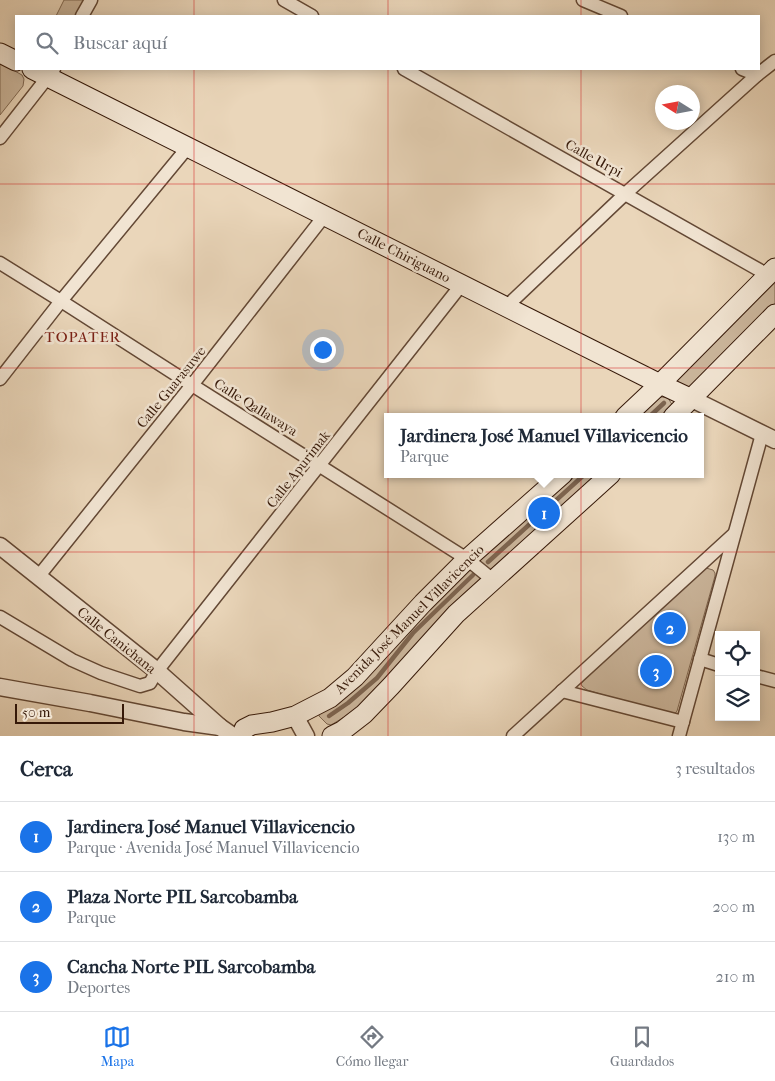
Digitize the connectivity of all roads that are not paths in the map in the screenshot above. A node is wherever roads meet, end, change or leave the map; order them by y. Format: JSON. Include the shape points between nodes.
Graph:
{"nodes":[{"id":1,"x":91,"y":0,"type":"edge"},
{"id":2,"x":284,"y":0,"type":"edge"},
{"id":3,"x":584,"y":0,"type":"edge"},
{"id":4,"x":83,"y":15,"type":"edge"},
{"id":5,"x":310,"y":15,"type":"edge"},
{"id":6,"x":619,"y":15,"type":"edge"},
{"id":7,"x":0,"y":53,"type":"edge"},
{"id":8,"x":15,"y":60,"type":"edge"},
{"id":9,"x":775,"y":61,"type":"edge"},
{"id":10,"x":406,"y":70,"type":"edge"},
{"id":11,"x":744,"y":70,"type":"edge"},
{"id":12,"x":45,"y":71,"type":"edge"},
{"id":13,"x":757,"y":75,"type":"junction"},
{"id":14,"x":0,"y":138,"type":"edge"},
{"id":15,"x":188,"y":147,"type":"junction"},
{"id":16,"x":626,"y":194,"type":"junction"},
{"id":17,"x":325,"y":215,"type":"junction"},
{"id":18,"x":0,"y":264,"type":"edge"},
{"id":19,"x":772,"y":272,"type":"edge"},
{"id":20,"x":462,"y":284,"type":"junction"},
{"id":21,"x":61,"y":301,"type":"junction"},
{"id":22,"x":507,"y":306,"type":"junction"},
{"id":23,"x":775,"y":314,"type":"edge"},
{"id":24,"x":0,"y":379,"type":"edge"},
{"id":25,"x":660,"y":384,"type":"junction"},
{"id":26,"x":192,"y":385,"type":"junction"},
{"id":27,"x":692,"y":399,"type":"junction"},
{"id":28,"x":629,"y":413,"type":"edge"},
{"id":29,"x":676,"y":413,"type":"edge"},
{"id":30,"x":768,"y":437,"type":"edge"},
{"id":31,"x":320,"y":466,"type":"junction"},
{"id":32,"x":559,"y":478,"type":"edge"},
{"id":33,"x":607,"y":478,"type":"edge"},
{"id":34,"x":734,"y":534,"type":"junction"},
{"id":35,"x":0,"y":546,"type":"edge"},
{"id":36,"x":468,"y":559,"type":"junction"},
{"id":37,"x":38,"y":577,"type":"junction"},
{"id":38,"x":493,"y":580,"type":"junction"},
{"id":39,"x":0,"y":617,"type":"edge"},
{"id":40,"x":700,"y":659,"type":"junction"},
{"id":41,"x":715,"y":664,"type":"edge"},
{"id":42,"x":157,"y":671,"type":"junction"},
{"id":43,"x":760,"y":677,"type":"edge"},
{"id":44,"x":775,"y":681,"type":"edge"},
{"id":45,"x":0,"y":687,"type":"edge"},
{"id":46,"x":562,"y":691,"type":"junction"},
{"id":47,"x":295,"y":716,"type":"junction"},
{"id":48,"x":683,"y":722,"type":"junction"},
{"id":49,"x":227,"y":732,"type":"edge"},
{"id":50,"x":242,"y":736,"type":"edge"},
{"id":51,"x":306,"y":736,"type":"edge"},
{"id":52,"x":332,"y":736,"type":"edge"},
{"id":53,"x":513,"y":736,"type":"edge"},
{"id":54,"x":679,"y":736,"type":"edge"}],
"edges":[{"from":1,"to":4,"type":"street"},
{"from":2,"to":5,"type":"street"},
{"from":3,"to":6,"type":"street"},
{"from":7,"to":8,"type":"main road"},
{"from":9,"to":13,"type":"street"},
{"from":10,"to":16,"type":"street","name":"Calle Urpi"},
{"from":11,"to":13,"type":"street"},
{"from":12,"to":14,"type":"street"},
{"from":12,"to":15,"type":"main road","name":"Calle Chiriguano"},
{"from":13,"to":16,"type":"street"},
{"from":15,"to":17,"type":"main road","name":"Calle Chiriguano"},
{"from":15,"to":21,"type":"street"},
{"from":16,"to":19,"type":"street","name":"Calle Urpi"},
{"from":16,"to":22,"type":"street"},
{"from":17,"to":20,"type":"main road","name":"Calle Chiriguano"},
{"from":17,"to":26,"type":"street","name":"Calle Guarasuwe"},
{"from":18,"to":21,"type":"street","name":"Calle Qallawaya"},
{"from":19,"to":25,"type":"main road"},
{"from":20,"to":22,"type":"main road","name":"Calle Chiriguano"},
{"from":20,"to":31,"type":"street","name":"Calle Apurimak"},
{"from":21,"to":24,"type":"street"},
{"from":21,"to":26,"type":"street","name":"Calle Qallawaya"},
{"from":22,"to":25,"type":"main road","name":"Calle Chiriguano"},
{"from":23,"to":27,"type":"main road"},
{"from":25,"to":27,"type":"main road","name":"Calle Chiriguano"},
{"from":25,"to":28,"type":"main road"},
{"from":26,"to":31,"type":"street","name":"Calle Qallawaya"},
{"from":26,"to":37,"type":"street","name":"Calle Guarasuwe"},
{"from":27,"to":29,"type":"main road"},
{"from":27,"to":30,"type":"street","name":"Calle Chiriguano"},
{"from":30,"to":34,"type":"street"},
{"from":31,"to":36,"type":"street","name":"Calle Qallawaya"},
{"from":31,"to":42,"type":"street","name":"Calle Apurimak"},
{"from":32,"to":36,"type":"main road","name":"Avenida José Manuel Villavicencio"},
{"from":33,"to":38,"type":"main road"},
{"from":34,"to":40,"type":"street"},
{"from":34,"to":46,"type":"street"},
{"from":35,"to":37,"type":"street","name":"Calle Canichana"},
{"from":36,"to":38,"type":"street","name":"Calle Qallawaya"},
{"from":36,"to":47,"type":"main road","name":"Avenida José Manuel Villavicencio","via":[[355,677],[330,698]]},
{"from":37,"to":42,"type":"street","name":"Calle Canichana"},
{"from":38,"to":52,"type":"main road","via":[[456,614],[364,714]]},
{"from":39,"to":42,"type":"street","name":"Calle Apurimak","via":[[72,660],[101,673],[140,686],[150,683]]},
{"from":40,"to":41,"type":"street"},
{"from":40,"to":48,"type":"street"},
{"from":42,"to":49,"type":"street","name":"Calle Canichana"},
{"from":43,"to":44,"type":"street"},
{"from":45,"to":49,"type":"street"},
{"from":46,"to":48,"type":"street"},
{"from":46,"to":53,"type":"street"},
{"from":47,"to":50,"type":"main road","name":"Avenida José Manuel Villavicencio","via":[[252,724],[244,729]]},
{"from":47,"to":51,"type":"street"},
{"from":48,"to":54,"type":"street"}]}
